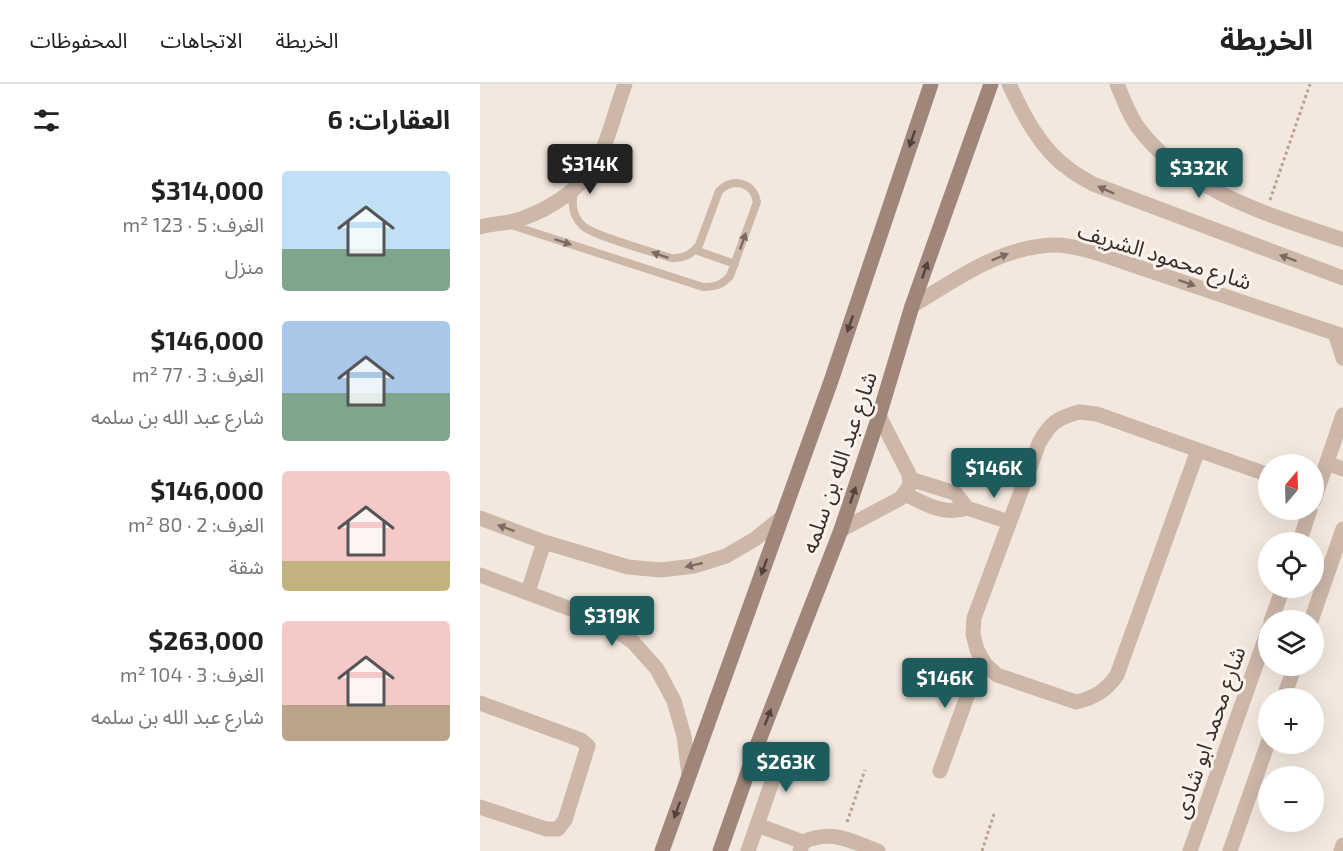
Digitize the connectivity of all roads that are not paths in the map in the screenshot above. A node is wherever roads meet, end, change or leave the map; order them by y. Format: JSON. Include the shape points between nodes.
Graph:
{"nodes":[{"id":1,"x":625,"y":84,"type":"edge"},
{"id":2,"x":931,"y":84,"type":"edge"},
{"id":3,"x":991,"y":84,"type":"edge"},
{"id":4,"x":1009,"y":84,"type":"edge"},
{"id":5,"x":1118,"y":84,"type":"edge"},
{"id":6,"x":576,"y":186,"type":"junction"},
{"id":7,"x":507,"y":224,"type":"junction"},
{"id":8,"x":480,"y":227,"type":"edge"},
{"id":9,"x":1343,"y":240,"type":"edge"},
{"id":10,"x":695,"y":250,"type":"junction"},
{"id":11,"x":735,"y":264,"type":"junction"},
{"id":12,"x":1343,"y":278,"type":"edge"},
{"id":13,"x":912,"y":306,"type":"junction"},
{"id":14,"x":1339,"y":335,"type":"edge"},
{"id":15,"x":1343,"y":358,"type":"edge"},
{"id":16,"x":1343,"y":415,"type":"edge"},
{"id":17,"x":879,"y":416,"type":"junction"},
{"id":18,"x":1198,"y":450,"type":"junction"},
{"id":19,"x":1327,"y":464,"type":"junction"},
{"id":20,"x":1324,"y":469,"type":"edge"},
{"id":21,"x":1343,"y":469,"type":"edge"},
{"id":22,"x":1258,"y":472,"type":"edge"},
{"id":23,"x":910,"y":479,"type":"junction"},
{"id":24,"x":905,"y":494,"type":"junction"},
{"id":25,"x":967,"y":508,"type":"junction"},
{"id":26,"x":480,"y":518,"type":"edge"},
{"id":27,"x":782,"y":518,"type":"junction"},
{"id":28,"x":1009,"y":522,"type":"junction"},
{"id":29,"x":1343,"y":529,"type":"edge"},
{"id":30,"x":841,"y":530,"type":"junction"},
{"id":31,"x":544,"y":542,"type":"junction"},
{"id":32,"x":480,"y":575,"type":"edge"},
{"id":33,"x":528,"y":592,"type":"junction"},
{"id":34,"x":1315,"y":610,"type":"edge"},
{"id":35,"x":981,"y":658,"type":"junction"},
{"id":36,"x":1258,"y":659,"type":"edge"},
{"id":37,"x":480,"y":703,"type":"edge"},
{"id":38,"x":758,"y":743,"type":"junction"},
{"id":39,"x":1264,"y":754,"type":"edge"},
{"id":40,"x":940,"y":771,"type":"dead end"},
{"id":41,"x":689,"y":775,"type":"junction"},
{"id":42,"x":480,"y":807,"type":"edge"},
{"id":43,"x":757,"y":825,"type":"junction"},
{"id":44,"x":1343,"y":845,"type":"edge"},
{"id":45,"x":802,"y":847,"type":"edge"},
{"id":46,"x":662,"y":851,"type":"edge"},
{"id":47,"x":720,"y":851,"type":"edge"},
{"id":48,"x":748,"y":851,"type":"edge"},
{"id":49,"x":878,"y":851,"type":"edge"},
{"id":50,"x":1190,"y":851,"type":"edge"},
{"id":51,"x":1230,"y":851,"type":"edge"},
{"id":52,"x":1341,"y":851,"type":"edge"}],
"edges":[{"from":1,"to":6,"type":"street","via":[[598,159]]},
{"from":2,"to":27,"type":"main road","name":"شارع عبد الله بن سلمه","one_way":true},
{"from":13,"to":3,"type":"main road","name":"شارع عبد الله بن سلمه","one_way":true},
{"from":12,"to":4,"type":"street","name":"شارع محمود الشريف","one_way":true,"via":[[1093,184],[1049,151]]},
{"from":5,"to":9,"type":"street","via":[[1136,124],[1173,162],[1222,194]]},
{"from":6,"to":7,"type":"street","via":[[548,207]]},
{"from":10,"to":6,"type":"lane","one_way":true,"via":[[684,257],[671,258],[588,231],[573,211]]},
{"from":7,"to":8,"type":"street"},
{"from":7,"to":11,"type":"lane","one_way":true,"via":[[704,287],[725,282]]},
{"from":10,"to":11,"type":"lane"},
{"from":11,"to":10,"type":"lane","one_way":true,"via":[[757,202],[753,190],[744,184],[730,183],[719,191]]},
{"from":13,"to":14,"type":"street","name":"شارع محمود الشريف","one_way":true,"via":[[996,258],[1043,245],[1069,246]]},
{"from":13,"to":17,"type":"main road","name":"شارع عبد الله بن سلمه"},
{"from":14,"to":15,"type":"street"},
{"from":16,"to":19,"type":"street"},
{"from":17,"to":23,"type":"street"},
{"from":30,"to":17,"type":"main road","name":"شارع عبد الله بن سلمه","one_way":true},
{"from":18,"to":22,"type":"street"},
{"from":18,"to":28,"type":"street","via":[[1097,414],[1079,412],[1062,416],[1048,427],[1039,443]]},
{"from":18,"to":35,"type":"street","via":[[1117,675],[1109,685],[1089,699],[1076,702],[997,675]]},
{"from":19,"to":20,"type":"street"},
{"from":19,"to":21,"type":"street"},
{"from":23,"to":24,"type":"street"},
{"from":23,"to":25,"type":"street","via":[[955,493]]},
{"from":24,"to":25,"type":"street","via":[[931,507],[950,511]]},
{"from":24,"to":30,"type":"street"},
{"from":25,"to":28,"type":"street"},
{"from":31,"to":26,"type":"street","one_way":true},
{"from":27,"to":31,"type":"street","one_way":true,"via":[[726,556],[694,566],[661,570],[628,567]]},
{"from":27,"to":41,"type":"main road","name":"شارع عبد الله بن سلمه","one_way":true},
{"from":28,"to":35,"type":"street","via":[[974,618],[973,634]]},
{"from":29,"to":34,"type":"street"},
{"from":38,"to":30,"type":"main road","name":"شارع عبد الله بن سلمه","one_way":true},
{"from":31,"to":33,"type":"street"},
{"from":32,"to":33,"type":"street"},
{"from":33,"to":41,"type":"street","via":[[603,621],[633,642],[657,669],[674,701]]},
{"from":35,"to":40,"type":"street"},
{"from":36,"to":50,"type":"street","name":"شارع محمد ابو شادى"},
{"from":37,"to":42,"type":"street","via":[[588,746],[566,820],[558,829],[546,830]]},
{"from":38,"to":43,"type":"street","via":[[772,763],[774,776]]},
{"from":38,"to":47,"type":"main road","name":"شارع عبد الله بن سلمه"},
{"from":39,"to":51,"type":"street"},
{"from":41,"to":46,"type":"main road","name":"شارع عبد الله بن سلمه","one_way":true},
{"from":43,"to":45,"type":"street"},
{"from":43,"to":48,"type":"street"},
{"from":44,"to":52,"type":"street"},
{"from":45,"to":49,"type":"street","via":[[824,835]]}]}
